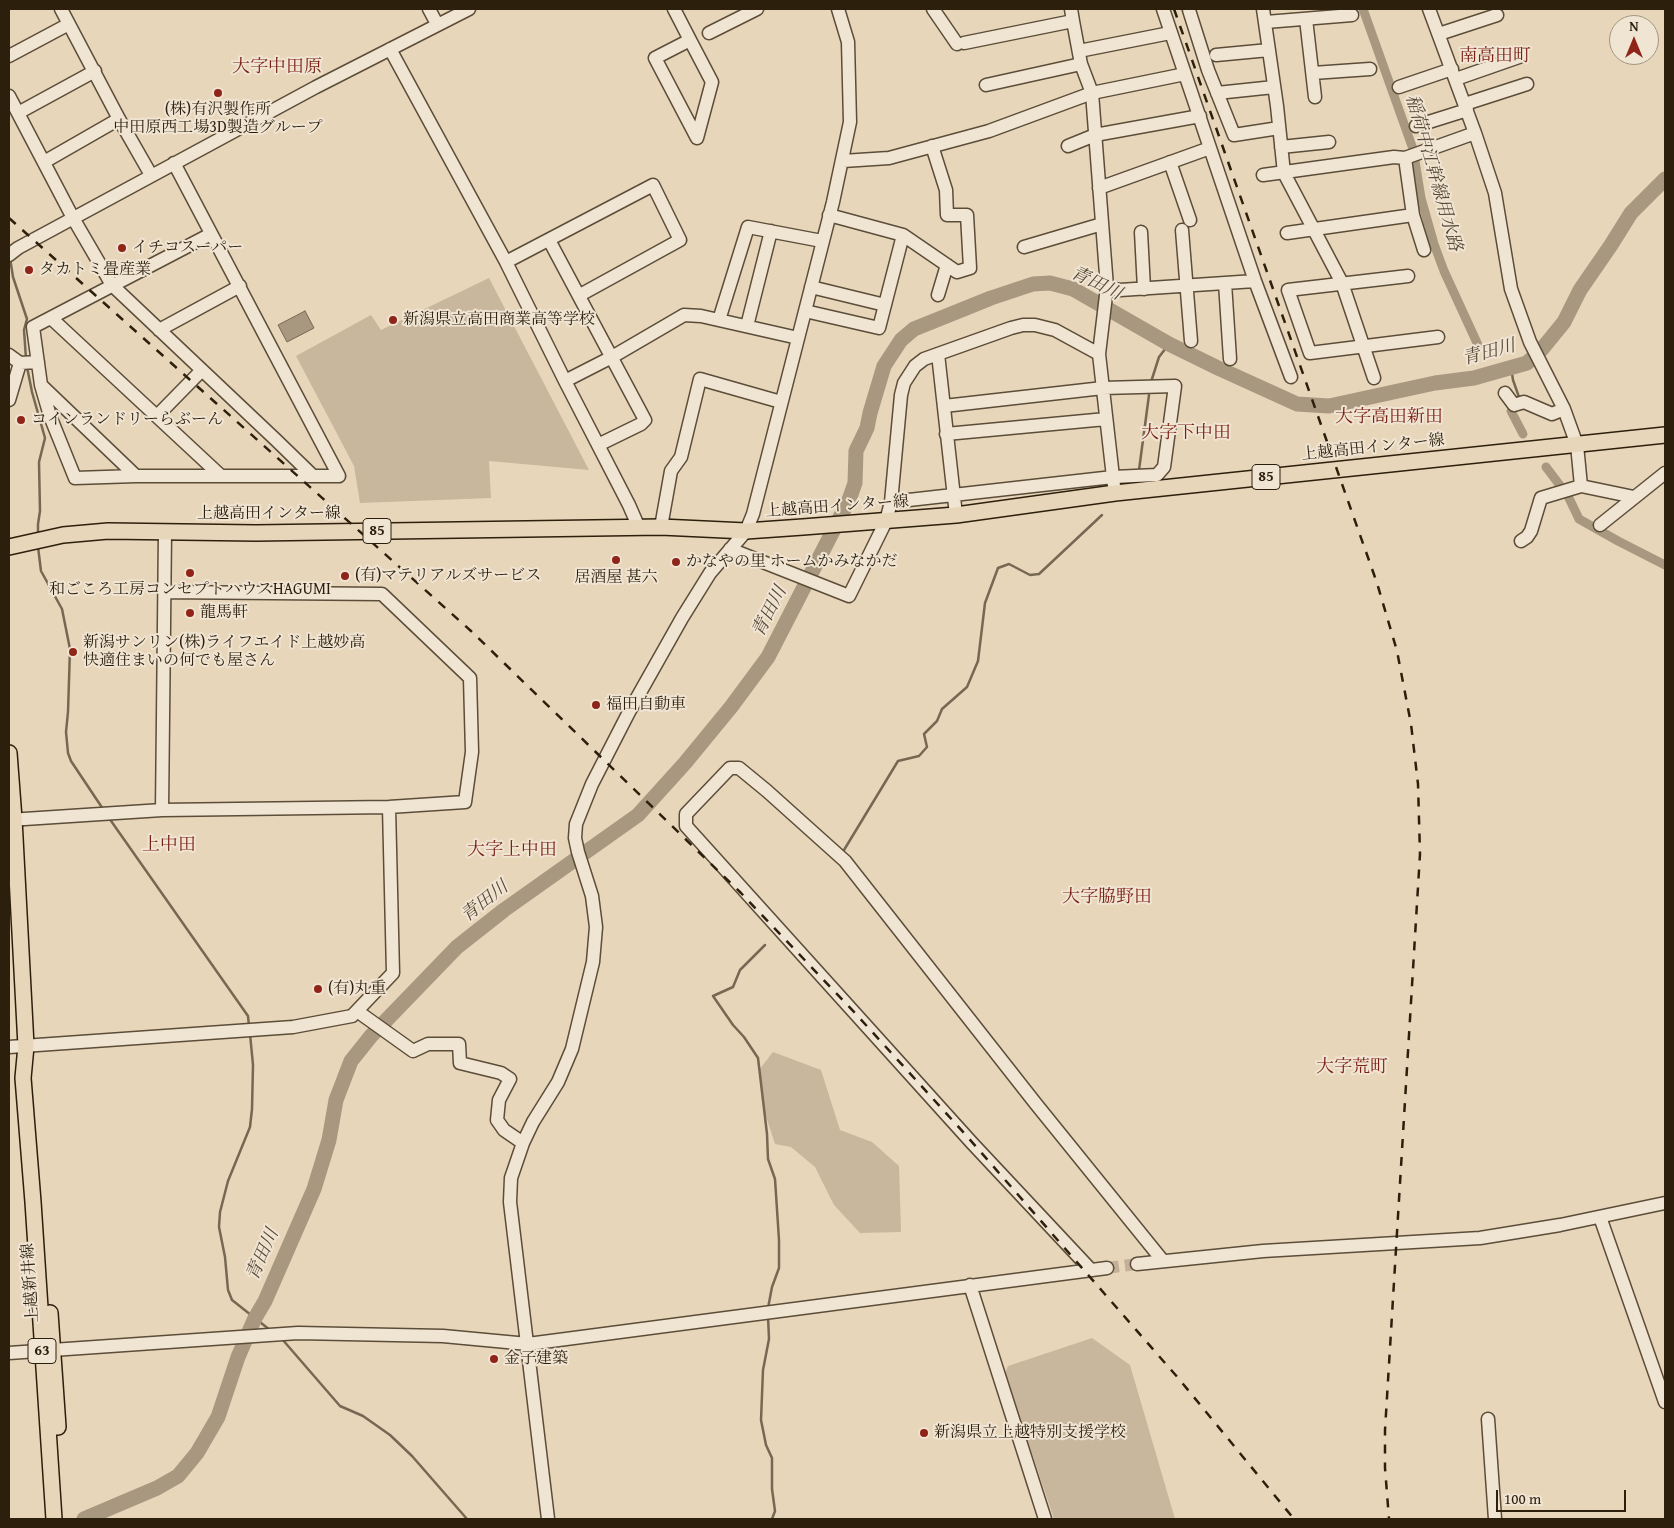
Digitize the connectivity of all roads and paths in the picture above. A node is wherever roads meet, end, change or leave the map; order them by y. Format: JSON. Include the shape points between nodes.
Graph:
{"nodes":[{"id":1,"x":61,"y":9,"type":"edge"},
{"id":2,"x":429,"y":9,"type":"edge"},
{"id":3,"x":468,"y":9,"type":"edge"},
{"id":4,"x":674,"y":9,"type":"edge"},
{"id":5,"x":757,"y":9,"type":"edge"},
{"id":6,"x":838,"y":9,"type":"edge"},
{"id":7,"x":933,"y":9,"type":"edge"},
{"id":8,"x":1163,"y":9,"type":"edge"},
{"id":9,"x":1192,"y":9,"type":"edge"},
{"id":10,"x":1263,"y":9,"type":"edge"},
{"id":11,"x":1430,"y":9,"type":"edge"},
{"id":12,"x":1072,"y":15,"type":"edge"},
{"id":13,"x":1352,"y":15,"type":"dead end"},
{"id":14,"x":1497,"y":15,"type":"dead end"},
{"id":15,"x":1306,"y":19,"type":"junction"},
{"id":16,"x":1266,"y":22,"type":"junction"},
{"id":17,"x":69,"y":24,"type":"junction"},
{"id":18,"x":437,"y":24,"type":"junction"},
{"id":19,"x":1170,"y":33,"type":"junction"},
{"id":20,"x":709,"y":34,"type":"dead end"},
{"id":21,"x":1439,"y":34,"type":"junction"},
{"id":22,"x":690,"y":40,"type":"junction"},
{"id":23,"x":390,"y":49,"type":"junction"},
{"id":24,"x":1269,"y":50,"type":"junction"},
{"id":25,"x":1078,"y":51,"type":"junction"},
{"id":26,"x":1216,"y":55,"type":"dead end"},
{"id":27,"x":9,"y":56,"type":"edge"},
{"id":28,"x":1519,"y":58,"type":"dead end"},
{"id":29,"x":1081,"y":64,"type":"junction"},
{"id":30,"x":1370,"y":69,"type":"dead end"},
{"id":31,"x":95,"y":72,"type":"junction"},
{"id":32,"x":1313,"y":73,"type":"junction"},
{"id":33,"x":1186,"y":74,"type":"junction"},
{"id":34,"x":1454,"y":74,"type":"junction"},
{"id":35,"x":1527,"y":84,"type":"dead end"},
{"id":36,"x":986,"y":85,"type":"dead end"},
{"id":37,"x":1274,"y":87,"type":"junction"},
{"id":38,"x":1399,"y":87,"type":"dead end"},
{"id":39,"x":1092,"y":93,"type":"junction"},
{"id":40,"x":1217,"y":93,"type":"junction"},
{"id":41,"x":9,"y":96,"type":"edge"},
{"id":42,"x":1315,"y":98,"type":"dead end"},
{"id":43,"x":1466,"y":107,"type":"junction"},
{"id":44,"x":18,"y":113,"type":"junction"},
{"id":45,"x":1200,"y":116,"type":"junction"},
{"id":46,"x":119,"y":119,"type":"junction"},
{"id":47,"x":1416,"y":126,"type":"dead end"},
{"id":48,"x":1279,"y":128,"type":"junction"},
{"id":49,"x":1475,"y":133,"type":"junction"},
{"id":50,"x":1095,"y":135,"type":"junction"},
{"id":51,"x":1329,"y":142,"type":"dead end"},
{"id":52,"x":932,"y":146,"type":"junction"},
{"id":53,"x":1068,"y":146,"type":"dead end"},
{"id":54,"x":1281,"y":147,"type":"junction"},
{"id":55,"x":1210,"y":148,"type":"junction"},
{"id":56,"x":1405,"y":158,"type":"junction"},
{"id":57,"x":843,"y":161,"type":"junction"},
{"id":58,"x":44,"y":162,"type":"junction"},
{"id":59,"x":1170,"y":162,"type":"junction"},
{"id":60,"x":174,"y":164,"type":"junction"},
{"id":61,"x":1284,"y":173,"type":"junction"},
{"id":62,"x":151,"y":175,"type":"junction"},
{"id":63,"x":1263,"y":175,"type":"dead end"},
{"id":64,"x":1099,"y":188,"type":"junction"},
{"id":65,"x":829,"y":215,"type":"junction"},
{"id":66,"x":1413,"y":215,"type":"junction"},
{"id":67,"x":73,"y":218,"type":"junction"},
{"id":68,"x":1102,"y":224,"type":"junction"},
{"id":69,"x":1313,"y":229,"type":"junction"},
{"id":70,"x":771,"y":231,"type":"junction"},
{"id":71,"x":1141,"y":232,"type":"dead end"},
{"id":72,"x":1287,"y":233,"type":"dead end"},
{"id":73,"x":211,"y":234,"type":"junction"},
{"id":74,"x":903,"y":235,"type":"junction"},
{"id":75,"x":549,"y":240,"type":"junction"},
{"id":76,"x":822,"y":241,"type":"junction"},
{"id":77,"x":1024,"y":246,"type":"dead end"},
{"id":78,"x":1424,"y":250,"type":"dead end"},
{"id":79,"x":9,"y":255,"type":"edge"},
{"id":80,"x":506,"y":262,"type":"junction"},
{"id":81,"x":946,"y":265,"type":"junction"},
{"id":82,"x":1408,"y":276,"type":"dead end"},
{"id":83,"x":1255,"y":282,"type":"junction"},
{"id":84,"x":1342,"y":283,"type":"junction"},
{"id":85,"x":1225,"y":284,"type":"junction"},
{"id":86,"x":112,"y":285,"type":"junction"},
{"id":87,"x":240,"y":286,"type":"junction"},
{"id":88,"x":1185,"y":286,"type":"junction"},
{"id":89,"x":810,"y":287,"type":"junction"},
{"id":90,"x":1144,"y":289,"type":"junction"},
{"id":91,"x":1106,"y":292,"type":"junction"},
{"id":92,"x":580,"y":295,"type":"junction"},
{"id":93,"x":938,"y":295,"type":"dead end"},
{"id":94,"x":885,"y":305,"type":"junction"},
{"id":95,"x":804,"y":311,"type":"junction"},
{"id":96,"x":51,"y":318,"type":"junction"},
{"id":97,"x":719,"y":320,"type":"junction"},
{"id":98,"x":747,"y":326,"type":"junction"},
{"id":99,"x":159,"y":330,"type":"junction"},
{"id":100,"x":1438,"y":337,"type":"dead end"},
{"id":101,"x":798,"y":338,"type":"junction"},
{"id":102,"x":1191,"y":341,"type":"dead end"},
{"id":103,"x":1363,"y":346,"type":"junction"},
{"id":104,"x":9,"y":354,"type":"edge"},
{"id":105,"x":938,"y":354,"type":"junction"},
{"id":106,"x":1099,"y":354,"type":"junction"},
{"id":107,"x":612,"y":357,"type":"junction"},
{"id":108,"x":1230,"y":359,"type":"dead end"},
{"id":109,"x":28,"y":362,"type":"junction"},
{"id":110,"x":202,"y":370,"type":"junction"},
{"id":111,"x":1291,"y":377,"type":"dead end"},
{"id":112,"x":1374,"y":378,"type":"dead end"},
{"id":113,"x":565,"y":381,"type":"junction"},
{"id":114,"x":41,"y":385,"type":"junction"},
{"id":115,"x":1103,"y":388,"type":"junction"},
{"id":116,"x":1505,"y":393,"type":"dead end"},
{"id":117,"x":9,"y":400,"type":"edge"},
{"id":118,"x":781,"y":402,"type":"junction"},
{"id":119,"x":944,"y":406,"type":"junction"},
{"id":120,"x":1564,"y":409,"type":"junction"},
{"id":121,"x":158,"y":416,"type":"junction"},
{"id":122,"x":1106,"y":418,"type":"junction"},
{"id":123,"x":946,"y":434,"type":"junction"},
{"id":124,"x":1665,"y":434,"type":"edge"},
{"id":125,"x":598,"y":445,"type":"junction"},
{"id":126,"x":1577,"y":445,"type":"junction"},
{"id":127,"x":1665,"y":473,"type":"edge"},
{"id":128,"x":136,"y":476,"type":"junction"},
{"id":129,"x":221,"y":476,"type":"junction"},
{"id":130,"x":313,"y":476,"type":"junction"},
{"id":131,"x":1114,"y":477,"type":"junction"},
{"id":132,"x":1581,"y":486,"type":"junction"},
{"id":133,"x":1115,"y":493,"type":"junction"},
{"id":134,"x":954,"y":495,"type":"junction"},
{"id":135,"x":1634,"y":497,"type":"junction"},
{"id":136,"x":890,"y":502,"type":"junction"},
{"id":137,"x":956,"y":515,"type":"junction"},
{"id":138,"x":886,"y":521,"type":"junction"},
{"id":139,"x":1600,"y":525,"type":"dead end"},
{"id":140,"x":661,"y":527,"type":"junction"},
{"id":141,"x":639,"y":528,"type":"junction"},
{"id":142,"x":746,"y":531,"type":"junction"},
{"id":143,"x":165,"y":532,"type":"junction"},
{"id":144,"x":1521,"y":541,"type":"dead end"},
{"id":145,"x":9,"y":547,"type":"edge"},
{"id":146,"x":730,"y":549,"type":"junction"},
{"id":147,"x":164,"y":592,"type":"junction"},
{"id":148,"x":9,"y":753,"type":"edge"},
{"id":149,"x":389,"y":807,"type":"junction"},
{"id":150,"x":162,"y":810,"type":"junction"},
{"id":151,"x":11,"y":820,"type":"edge"},
{"id":152,"x":357,"y":1011,"type":"junction"},
{"id":153,"x":26,"y":1046,"type":"junction"},
{"id":154,"x":9,"y":1048,"type":"edge"},
{"id":155,"x":523,"y":1143,"type":"junction"},
{"id":156,"x":1665,"y":1203,"type":"edge"},
{"id":157,"x":1600,"y":1217,"type":"junction"},
{"id":158,"x":1163,"y":1261,"type":"junction"},
{"id":159,"x":1137,"y":1264,"type":"tunnel mouth"},
{"id":160,"x":1107,"y":1268,"type":"tunnel mouth"},
{"id":161,"x":1091,"y":1270,"type":"junction"},
{"id":162,"x":970,"y":1285,"type":"junction"},
{"id":163,"x":528,"y":1344,"type":"junction"},
{"id":164,"x":47,"y":1351,"type":"junction"},
{"id":165,"x":9,"y":1353,"type":"edge"},
{"id":166,"x":1665,"y":1402,"type":"edge"},
{"id":167,"x":1488,"y":1419,"type":"dead end"},
{"id":168,"x":57,"y":1497,"type":"junction"},
{"id":169,"x":54,"y":1519,"type":"edge"},
{"id":170,"x":64,"y":1519,"type":"edge"},
{"id":171,"x":548,"y":1519,"type":"edge"},
{"id":172,"x":1045,"y":1519,"type":"edge"},
{"id":173,"x":1495,"y":1519,"type":"edge"}],
"edges":[{"from":1,"to":17,"type":"street"},
{"from":2,"to":18,"type":"street"},
{"from":3,"to":18,"type":"street"},
{"from":4,"to":22,"type":"street"},
{"from":5,"to":20,"type":"street"},
{"from":6,"to":57,"type":"street","via":[[848,42],[850,122]]},
{"from":7,"to":12,"type":"street","via":[[960,43]]},
{"from":8,"to":19,"type":"street"},
{"from":9,"to":40,"type":"street"},
{"from":10,"to":16,"type":"street"},
{"from":11,"to":21,"type":"street"},
{"from":12,"to":25,"type":"street"},
{"from":13,"to":15,"type":"street"},
{"from":14,"to":21,"type":"street"},
{"from":15,"to":16,"type":"street"},
{"from":15,"to":32,"type":"street"},
{"from":16,"to":24,"type":"street"},
{"from":17,"to":27,"type":"street"},
{"from":17,"to":31,"type":"street"},
{"from":18,"to":23,"type":"street"},
{"from":19,"to":25,"type":"street"},
{"from":19,"to":33,"type":"street"},
{"from":21,"to":34,"type":"street"},
{"from":22,"to":22,"type":"street","via":[[655,58],[697,138],[712,82]]},
{"from":23,"to":60,"type":"street"},
{"from":23,"to":80,"type":"street"},
{"from":24,"to":26,"type":"street"},
{"from":24,"to":37,"type":"street"},
{"from":25,"to":29,"type":"street"},
{"from":28,"to":34,"type":"street"},
{"from":29,"to":36,"type":"street"},
{"from":29,"to":39,"type":"street"},
{"from":30,"to":32,"type":"street"},
{"from":31,"to":44,"type":"street"},
{"from":31,"to":46,"type":"street"},
{"from":32,"to":42,"type":"street"},
{"from":33,"to":39,"type":"street"},
{"from":33,"to":45,"type":"street"},
{"from":34,"to":38,"type":"street"},
{"from":34,"to":43,"type":"street"},
{"from":35,"to":43,"type":"street"},
{"from":37,"to":40,"type":"street"},
{"from":37,"to":48,"type":"street"},
{"from":39,"to":50,"type":"street"},
{"from":39,"to":52,"type":"street","via":[[989,131]]},
{"from":40,"to":48,"type":"street","via":[[1234,135]]},
{"from":41,"to":44,"type":"street"},
{"from":43,"to":47,"type":"street"},
{"from":43,"to":49,"type":"street"},
{"from":44,"to":58,"type":"street"},
{"from":45,"to":50,"type":"street"},
{"from":45,"to":55,"type":"street"},
{"from":46,"to":58,"type":"street"},
{"from":46,"to":62,"type":"street"},
{"from":48,"to":54,"type":"street"},
{"from":49,"to":56,"type":"street"},
{"from":49,"to":120,"type":"street","via":[[1495,193],[1511,289],[1530,342]]},
{"from":50,"to":53,"type":"street"},
{"from":50,"to":64,"type":"street"},
{"from":51,"to":54,"type":"street"},
{"from":52,"to":57,"type":"street","via":[[888,158]]},
{"from":52,"to":81,"type":"street","via":[[946,190],[946,215],[967,215],[970,268],[957,272]]},
{"from":54,"to":61,"type":"street"},
{"from":55,"to":59,"type":"street"},
{"from":55,"to":83,"type":"street"},
{"from":56,"to":61,"type":"street"},
{"from":56,"to":66,"type":"street"},
{"from":57,"to":65,"type":"street"},
{"from":58,"to":67,"type":"street"},
{"from":59,"to":64,"type":"street"},
{"from":59,"to":88,"type":"street","via":[[1186,225]]},
{"from":60,"to":62,"type":"street"},
{"from":60,"to":73,"type":"street"},
{"from":61,"to":63,"type":"street"},
{"from":61,"to":69,"type":"street"},
{"from":62,"to":67,"type":"street"},
{"from":64,"to":68,"type":"street"},
{"from":65,"to":74,"type":"street"},
{"from":65,"to":76,"type":"street"},
{"from":66,"to":69,"type":"street"},
{"from":66,"to":78,"type":"street"},
{"from":67,"to":79,"type":"street"},
{"from":67,"to":86,"type":"street"},
{"from":68,"to":77,"type":"street"},
{"from":68,"to":91,"type":"street"},
{"from":69,"to":72,"type":"street"},
{"from":69,"to":84,"type":"street"},
{"from":70,"to":76,"type":"street"},
{"from":70,"to":97,"type":"street","via":[[748,227]]},
{"from":70,"to":98,"type":"street"},
{"from":71,"to":90,"type":"street"},
{"from":73,"to":86,"type":"street"},
{"from":73,"to":87,"type":"street"},
{"from":74,"to":81,"type":"street"},
{"from":74,"to":94,"type":"street"},
{"from":75,"to":80,"type":"street"},
{"from":75,"to":92,"type":"street"},
{"from":75,"to":92,"type":"street","via":[[653,185],[680,240]]},
{"from":76,"to":89,"type":"street"},
{"from":80,"to":113,"type":"street"},
{"from":81,"to":93,"type":"street"},
{"from":82,"to":84,"type":"street"},
{"from":83,"to":85,"type":"street"},
{"from":83,"to":111,"type":"street"},
{"from":84,"to":103,"type":"street"},
{"from":84,"to":103,"type":"street","via":[[1288,290],[1310,352]]},
{"from":85,"to":88,"type":"street"},
{"from":85,"to":108,"type":"street"},
{"from":86,"to":96,"type":"street"},
{"from":86,"to":99,"type":"street"},
{"from":87,"to":99,"type":"street"},
{"from":87,"to":130,"type":"street","via":[[339,476]]},
{"from":88,"to":90,"type":"street"},
{"from":88,"to":102,"type":"street"},
{"from":89,"to":94,"type":"street"},
{"from":89,"to":95,"type":"street"},
{"from":90,"to":91,"type":"street"},
{"from":91,"to":106,"type":"street"},
{"from":92,"to":107,"type":"street"},
{"from":94,"to":95,"type":"street","via":[[879,328]]},
{"from":95,"to":101,"type":"street"},
{"from":96,"to":109,"type":"street","via":[[33,327]]},
{"from":96,"to":121,"type":"street"},
{"from":97,"to":98,"type":"street"},
{"from":97,"to":107,"type":"street","via":[[684,314]]},
{"from":98,"to":101,"type":"street"},
{"from":99,"to":110,"type":"street"},
{"from":100,"to":103,"type":"street"},
{"from":101,"to":118,"type":"street"},
{"from":103,"to":112,"type":"street"},
{"from":104,"to":109,"type":"street"},
{"from":105,"to":106,"type":"street","via":[[1011,328],[1035,325],[1055,330]]},
{"from":105,"to":119,"type":"street"},
{"from":105,"to":136,"type":"street","via":[[915,366],[904,383]]},
{"from":106,"to":115,"type":"street"},
{"from":107,"to":113,"type":"street"},
{"from":107,"to":125,"type":"street","via":[[645,420]]},
{"from":109,"to":114,"type":"street"},
{"from":109,"to":117,"type":"street"},
{"from":110,"to":121,"type":"street"},
{"from":110,"to":130,"type":"street"},
{"from":113,"to":125,"type":"street"},
{"from":114,"to":128,"type":"street"},
{"from":114,"to":128,"type":"street","via":[[75,478]]},
{"from":115,"to":119,"type":"street"},
{"from":115,"to":122,"type":"street"},
{"from":115,"to":131,"type":"street","via":[[1175,386],[1164,466],[1157,475]]},
{"from":116,"to":120,"type":"street","via":[[1514,405],[1521,403],[1552,414]]},
{"from":118,"to":140,"type":"street","via":[[700,379],[681,457],[671,471]]},
{"from":118,"to":142,"type":"street"},
{"from":119,"to":123,"type":"street"},
{"from":120,"to":126,"type":"street"},
{"from":121,"to":129,"type":"street"},
{"from":122,"to":123,"type":"street"},
{"from":122,"to":131,"type":"street"},
{"from":123,"to":134,"type":"street"},
{"from":124,"to":126,"type":"main road","name":"上越高田インター線","number":"85"},
{"from":125,"to":141,"type":"street"},
{"from":126,"to":132,"type":"street"},
{"from":126,"to":133,"type":"main road","name":"上越高田インター線","number":"85"},
{"from":127,"to":135,"type":"street"},
{"from":128,"to":129,"type":"street"},
{"from":129,"to":130,"type":"street"},
{"from":131,"to":133,"type":"street"},
{"from":131,"to":134,"type":"street"},
{"from":132,"to":135,"type":"street"},
{"from":132,"to":144,"type":"street","via":[[1541,498],[1531,530]]},
{"from":133,"to":137,"type":"main road","name":"上越高田インター線","number":"85"},
{"from":134,"to":136,"type":"street"},
{"from":134,"to":137,"type":"street"},
{"from":135,"to":139,"type":"street"},
{"from":136,"to":138,"type":"street"},
{"from":137,"to":138,"type":"main road","name":"上越高田インター線","number":"85"},
{"from":138,"to":142,"type":"main road","name":"上越高田インター線","number":"85"},
{"from":138,"to":146,"type":"street","via":[[849,596]]},
{"from":140,"to":141,"type":"main road","name":"上越高田インター線","number":"85"},
{"from":140,"to":142,"type":"main road","name":"上越高田インター線","number":"85"},
{"from":141,"to":143,"type":"main road","name":"上越高田インター線","number":"85"},
{"from":142,"to":146,"type":"street"},
{"from":143,"to":145,"type":"main road","name":"上越高田インター線","number":"85","via":[[108,531],[62,535]]},
{"from":143,"to":147,"type":"street"},
{"from":146,"to":155,"type":"street","via":[[710,573],[682,618],[629,712],[592,784],[576,824],[575,838],[592,896],[596,927],[593,962],[572,1049],[558,1082]]},
{"from":147,"to":149,"type":"street","via":[[382,594],[470,678],[472,752],[465,802]]},
{"from":147,"to":150,"type":"street"},
{"from":148,"to":151,"type":"main road","name":"上越新井線","number":"63"},
{"from":149,"to":150,"type":"street"},
{"from":149,"to":152,"type":"street","via":[[393,973]]},
{"from":150,"to":151,"type":"street"},
{"from":151,"to":153,"type":"main road","name":"上越新井線","number":"63"},
{"from":152,"to":153,"type":"street","via":[[352,1016],[293,1026]]},
{"from":152,"to":155,"type":"street","via":[[413,1051],[428,1044],[459,1044],[460,1063],[501,1073],[510,1079],[499,1100],[497,1120],[504,1130]]},
{"from":153,"to":154,"type":"street"},
{"from":153,"to":164,"type":"main road","name":"上越新井線","number":"63","via":[[34,1077]]},
{"from":155,"to":163,"type":"street","via":[[511,1178],[510,1202]]},
{"from":156,"to":157,"type":"street"},
{"from":157,"to":158,"type":"street","via":[[1480,1238],[1263,1251]]},
{"from":157,"to":166,"type":"street"},
{"from":158,"to":159,"type":"street"},
{"from":158,"to":161,"type":"street","via":[[845,861],[739,768],[730,768],[686,814],[686,826]]},
{"from":160,"to":161,"type":"street"},
{"from":161,"to":162,"type":"street"},
{"from":162,"to":163,"type":"street"},
{"from":162,"to":172,"type":"street"},
{"from":163,"to":164,"type":"street","via":[[439,1336],[298,1333]]},
{"from":163,"to":171,"type":"street"},
{"from":164,"to":165,"type":"street"},
{"from":164,"to":168,"type":"main road","name":"上越新井線","number":"63"},
{"from":167,"to":173,"type":"street"},
{"from":168,"to":169,"type":"main road","name":"上越新井線","number":"63"},
{"from":168,"to":170,"type":"main road","name":"上越新井線","number":"63"}]}
